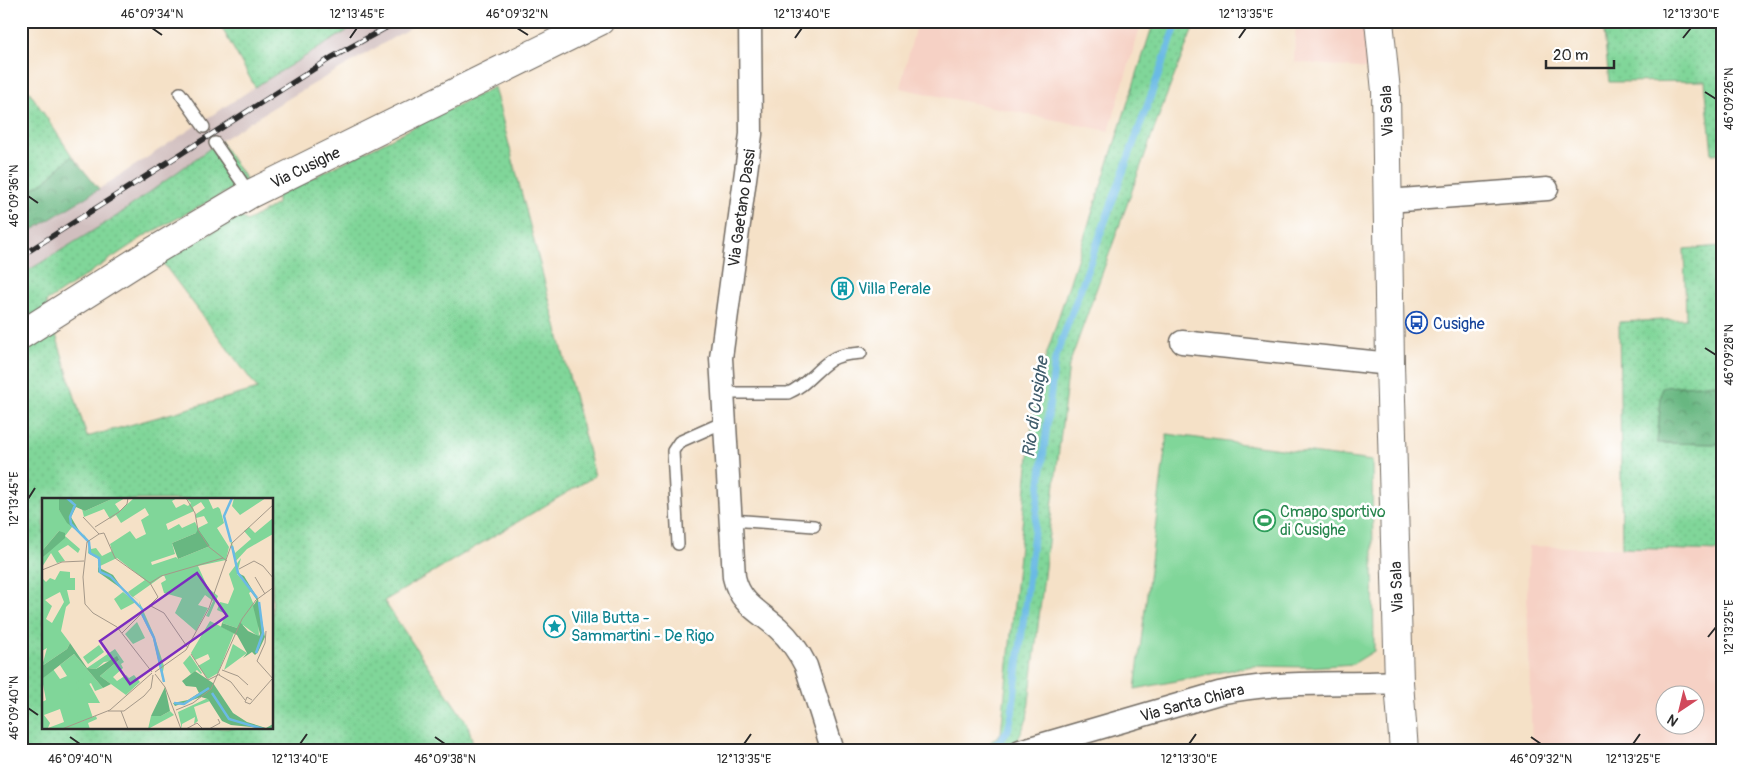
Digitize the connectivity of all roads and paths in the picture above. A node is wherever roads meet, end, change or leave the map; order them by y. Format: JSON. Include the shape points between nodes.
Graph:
{"nodes":[{"id":1,"x":600,"y":21,"type":"edge"},
{"id":2,"x":750,"y":21,"type":"edge"},
{"id":3,"x":1379,"y":21,"type":"edge"},
{"id":4,"x":180,"y":93,"type":"dead end"},
{"id":5,"x":204,"y":127,"type":"dead end"},
{"id":6,"x":215,"y":143,"type":"dead end"},
{"id":7,"x":1547,"y":189,"type":"dead end"},
{"id":8,"x":250,"y":194,"type":"junction"},
{"id":9,"x":1388,"y":201,"type":"junction"},
{"id":10,"x":21,"y":335,"type":"edge"},
{"id":11,"x":1182,"y":342,"type":"dead end"},
{"id":12,"x":861,"y":353,"type":"dead end"},
{"id":13,"x":1390,"y":364,"type":"junction"},
{"id":14,"x":722,"y":394,"type":"junction"},
{"id":15,"x":724,"y":422,"type":"junction"},
{"id":16,"x":731,"y":520,"type":"junction"},
{"id":17,"x":814,"y":526,"type":"dead end"},
{"id":18,"x":678,"y":544,"type":"dead end"},
{"id":19,"x":1399,"y":682,"type":"junction"},
{"id":20,"x":833,"y":751,"type":"edge"},
{"id":21,"x":1020,"y":751,"type":"edge"},
{"id":22,"x":1404,"y":751,"type":"edge"}],
"edges":[{"from":1,"to":8,"type":"street","name":"Via Cusighe"},
{"from":2,"to":14,"type":"street","name":"Via Gaetano Dassi","via":[[751,134],[722,352]]},
{"from":3,"to":9,"type":"street","name":"Via Sala","via":[[1386,91]]},
{"from":4,"to":5,"type":"lane"},
{"from":6,"to":8,"type":"lane"},
{"from":7,"to":9,"type":"street"},
{"from":8,"to":10,"type":"street","name":"Via Cusighe"},
{"from":9,"to":13,"type":"street","name":"Via Sala"},
{"from":11,"to":13,"type":"street"},
{"from":12,"to":14,"type":"lane","via":[[841,355],[831,360],[798,390],[788,393]]},
{"from":13,"to":19,"type":"street","name":"Via Sala"},
{"from":14,"to":15,"type":"street","name":"Via Gaetano Dassi"},
{"from":15,"to":16,"type":"street","name":"Via Gaetano Dassi"},
{"from":15,"to":18,"type":"lane","via":[[679,442],[673,451]]},
{"from":16,"to":17,"type":"lane"},
{"from":16,"to":20,"type":"street","name":"Via Gaetano Dassi","via":[[734,577],[739,594],[780,629],[800,654]]},
{"from":19,"to":21,"type":"street","name":"Via Santa Chiara","via":[[1247,687]]},
{"from":19,"to":22,"type":"street","name":"Via Sala"}]}
